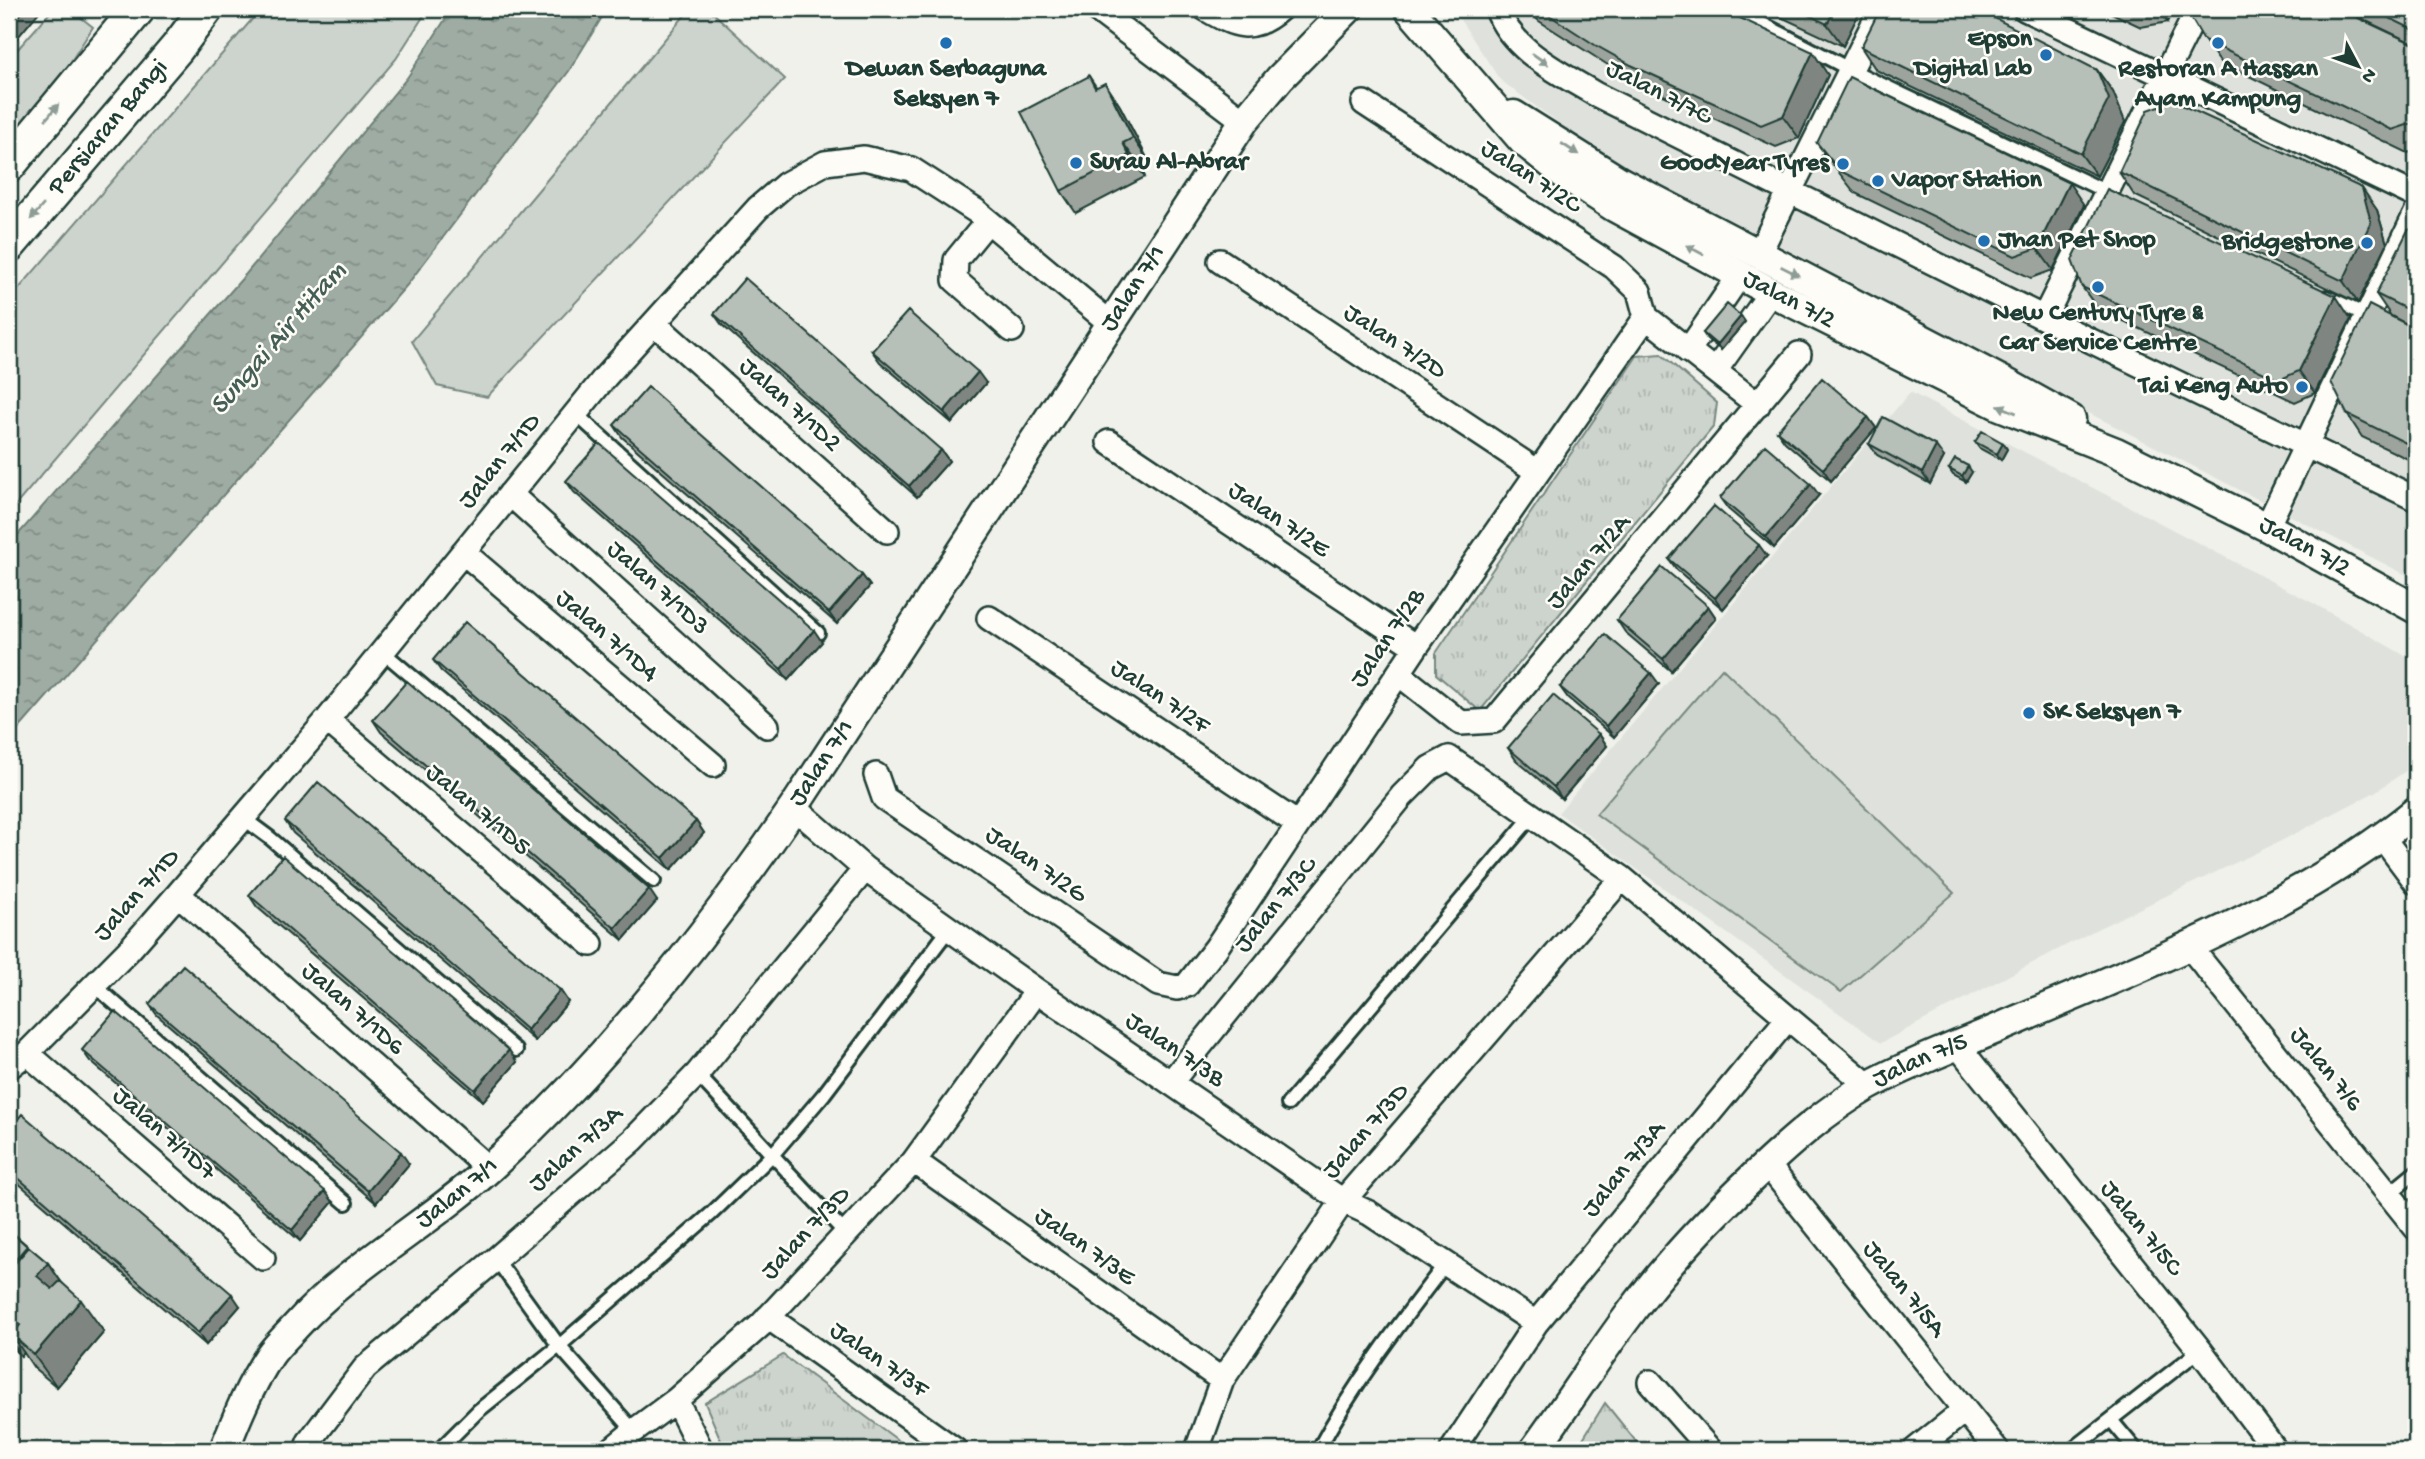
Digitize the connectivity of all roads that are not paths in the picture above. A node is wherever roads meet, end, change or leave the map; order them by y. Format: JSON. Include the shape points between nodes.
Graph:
{"nodes":[{"id":1,"x":206,"y":9,"type":"edge"},
{"id":2,"x":1206,"y":9,"type":"edge"},
{"id":3,"x":1280,"y":9,"type":"edge"},
{"id":4,"x":1349,"y":9,"type":"edge"},
{"id":5,"x":1409,"y":9,"type":"edge"},
{"id":6,"x":1497,"y":9,"type":"edge"},
{"id":7,"x":1734,"y":9,"type":"edge"},
{"id":8,"x":1881,"y":9,"type":"edge"},
{"id":9,"x":2025,"y":9,"type":"edge"},
{"id":10,"x":2198,"y":9,"type":"edge"},
{"id":11,"x":132,"y":11,"type":"edge"},
{"id":12,"x":1104,"y":11,"type":"edge"},
{"id":13,"x":1851,"y":70,"type":"junction"},
{"id":14,"x":2165,"y":76,"type":"junction"},
{"id":15,"x":1364,"y":103,"type":"dead end"},
{"id":16,"x":1244,"y":121,"type":"junction"},
{"id":17,"x":9,"y":165,"type":"edge"},
{"id":18,"x":1789,"y":192,"type":"junction"},
{"id":19,"x":2113,"y":195,"type":"junction"},
{"id":20,"x":2416,"y":196,"type":"edge"},
{"id":21,"x":2416,"y":213,"type":"edge"},
{"id":22,"x":988,"y":222,"type":"junction"},
{"id":23,"x":9,"y":245,"type":"edge"},
{"id":24,"x":1220,"y":261,"type":"dead end"},
{"id":25,"x":1749,"y":265,"type":"junction"},
{"id":26,"x":1771,"y":292,"type":"junction"},
{"id":27,"x":2318,"y":292,"type":"edge"},
{"id":28,"x":2368,"y":316,"type":"junction"},
{"id":29,"x":1646,"y":317,"type":"junction"},
{"id":30,"x":2044,"y":318,"type":"junction"},
{"id":31,"x":654,"y":323,"type":"junction"},
{"id":32,"x":1110,"y":323,"type":"junction"},
{"id":33,"x":1012,"y":330,"type":"dead end"},
{"id":34,"x":1688,"y":351,"type":"junction"},
{"id":35,"x":1799,"y":354,"type":"dead end"},
{"id":36,"x":1715,"y":371,"type":"junction"},
{"id":37,"x":1758,"y":405,"type":"junction"},
{"id":38,"x":576,"y":414,"type":"junction"},
{"id":39,"x":1110,"y":442,"type":"dead end"},
{"id":40,"x":2305,"y":445,"type":"junction"},
{"id":41,"x":2116,"y":452,"type":"junction"},
{"id":42,"x":1538,"y":472,"type":"junction"},
{"id":43,"x":510,"y":494,"type":"junction"},
{"id":44,"x":2416,"y":499,"type":"edge"},
{"id":45,"x":2266,"y":527,"type":"junction"},
{"id":46,"x":887,"y":531,"type":"dead end"},
{"id":47,"x":463,"y":552,"type":"junction"},
{"id":48,"x":2416,"y":609,"type":"edge"},
{"id":49,"x":989,"y":618,"type":"dead end"},
{"id":50,"x":818,"y":633,"type":"dead end"},
{"id":51,"x":1416,"y":647,"type":"junction"},
{"id":52,"x":383,"y":652,"type":"junction"},
{"id":53,"x":1399,"y":674,"type":"junction"},
{"id":54,"x":327,"y":720,"type":"junction"},
{"id":55,"x":767,"y":726,"type":"dead end"},
{"id":56,"x":713,"y":765,"type":"dead end"},
{"id":57,"x":876,"y":775,"type":"dead end"},
{"id":58,"x":793,"y":807,"type":"junction"},
{"id":59,"x":2416,"y":811,"type":"edge"},
{"id":60,"x":1533,"y":815,"type":"junction"},
{"id":61,"x":243,"y":818,"type":"junction"},
{"id":62,"x":1298,"y":824,"type":"junction"},
{"id":63,"x":2384,"y":838,"type":"junction"},
{"id":64,"x":865,"y":869,"type":"junction"},
{"id":65,"x":1622,"y":878,"type":"junction"},
{"id":66,"x":654,"y":881,"type":"dead end"},
{"id":67,"x":2416,"y":882,"type":"edge"},
{"id":68,"x":178,"y":894,"type":"junction"},
{"id":69,"x":949,"y":929,"type":"junction"},
{"id":70,"x":592,"y":944,"type":"dead end"},
{"id":71,"x":2190,"y":947,"type":"junction"},
{"id":72,"x":94,"y":985,"type":"junction"},
{"id":73,"x":1177,"y":988,"type":"joint"},
{"id":74,"x":1037,"y":991,"type":"junction"},
{"id":75,"x":1788,"y":1018,"type":"junction"},
{"id":76,"x":1958,"y":1046,"type":"junction"},
{"id":77,"x":516,"y":1050,"type":"dead end"},
{"id":78,"x":18,"y":1060,"type":"edge"},
{"id":79,"x":697,"y":1074,"type":"junction"},
{"id":80,"x":1171,"y":1082,"type":"junction"},
{"id":81,"x":1869,"y":1086,"type":"junction"},
{"id":82,"x":1288,"y":1104,"type":"dead end"},
{"id":83,"x":773,"y":1154,"type":"junction"},
{"id":84,"x":914,"y":1161,"type":"junction"},
{"id":85,"x":1767,"y":1164,"type":"junction"},
{"id":86,"x":489,"y":1169,"type":"junction"},
{"id":87,"x":2416,"y":1172,"type":"edge"},
{"id":88,"x":2389,"y":1194,"type":"junction"},
{"id":89,"x":1343,"y":1201,"type":"junction"},
{"id":90,"x":346,"y":1203,"type":"dead end"},
{"id":91,"x":2416,"y":1228,"type":"edge"},
{"id":92,"x":846,"y":1234,"type":"junction"},
{"id":93,"x":263,"y":1258,"type":"dead end"},
{"id":94,"x":496,"y":1259,"type":"junction"},
{"id":95,"x":1446,"y":1263,"type":"junction"},
{"id":96,"x":768,"y":1317,"type":"junction"},
{"id":97,"x":1536,"y":1323,"type":"junction"},
{"id":98,"x":559,"y":1346,"type":"junction"},
{"id":99,"x":2200,"y":1350,"type":"junction"},
{"id":100,"x":1222,"y":1380,"type":"junction"},
{"id":101,"x":1650,"y":1382,"type":"dead end"},
{"id":102,"x":676,"y":1400,"type":"junction"},
{"id":103,"x":1965,"y":1410,"type":"junction"},
{"id":104,"x":2111,"y":1420,"type":"junction"},
{"id":105,"x":634,"y":1431,"type":"junction"},
{"id":106,"x":224,"y":1450,"type":"edge"},
{"id":107,"x":306,"y":1450,"type":"edge"},
{"id":108,"x":439,"y":1450,"type":"edge"},
{"id":109,"x":611,"y":1450,"type":"edge"},
{"id":110,"x":701,"y":1450,"type":"edge"},
{"id":111,"x":955,"y":1450,"type":"edge"},
{"id":112,"x":1197,"y":1450,"type":"edge"},
{"id":113,"x":1318,"y":1450,"type":"edge"},
{"id":114,"x":1452,"y":1450,"type":"edge"},
{"id":115,"x":1534,"y":1450,"type":"edge"},
{"id":116,"x":1710,"y":1450,"type":"edge"},
{"id":117,"x":1915,"y":1450,"type":"edge"},
{"id":118,"x":1997,"y":1450,"type":"edge"},
{"id":119,"x":2072,"y":1450,"type":"edge"},
{"id":120,"x":2136,"y":1450,"type":"edge"},
{"id":121,"x":2275,"y":1450,"type":"edge"}],
"edges":[{"from":1,"to":23,"type":"main road","name":"Persiaran Bangi","one_way":true},
{"from":2,"to":3,"type":"street","via":[[1247,25],[1265,22]]},
{"from":4,"to":16,"type":"street","name":"Jalan 7/1"},
{"from":5,"to":25,"type":"street","name":"Jalan 7/2","via":[[1491,100]]},
{"from":6,"to":18,"type":"street","name":"Jalan 7/7C","one_way":true,"via":[[1517,41],[1561,73]]},
{"from":7,"to":13,"type":"lane"},
{"from":8,"to":13,"type":"street"},
{"from":9,"to":14,"type":"street"},
{"from":10,"to":14,"type":"street"},
{"from":17,"to":11,"type":"main road","name":"Persiaran Bangi","one_way":true},
{"from":12,"to":16,"type":"street"},
{"from":13,"to":18,"type":"street"},
{"from":13,"to":19,"type":"lane"},
{"from":14,"to":19,"type":"street"},
{"from":14,"to":20,"type":"street"},
{"from":15,"to":29,"type":"street","name":"Jalan 7/2C","via":[[1614,267],[1639,292]]},
{"from":16,"to":32,"type":"street","name":"Jalan 7/1"},
{"from":18,"to":25,"type":"street"},
{"from":18,"to":30,"type":"street","name":"Jalan 7/7C"},
{"from":19,"to":30,"type":"street"},
{"from":21,"to":28,"type":"street"},
{"from":22,"to":31,"type":"street","name":"Jalan 7/1D","via":[[911,169],[864,158],[825,163],[786,184],[758,208]]},
{"from":22,"to":32,"type":"street","name":"Jalan 7/1D"},
{"from":22,"to":33,"type":"street","via":[[956,260],[955,280]]},
{"from":24,"to":42,"type":"street","name":"Jalan 7/2D"},
{"from":25,"to":26,"type":"street","name":"Jalan 7/2"},
{"from":25,"to":34,"type":"street"},
{"from":25,"to":41,"type":"street","name":"Jalan 7/2","one_way":true,"via":[[2021,391],[2065,415]]},
{"from":26,"to":36,"type":"street"},
{"from":41,"to":26,"type":"street","name":"Jalan 7/2","one_way":true,"via":[[2000,406]]},
{"from":27,"to":28,"type":"lane"},
{"from":28,"to":40,"type":"street"},
{"from":29,"to":34,"type":"street"},
{"from":29,"to":42,"type":"street","name":"Jalan 7/2B"},
{"from":30,"to":40,"type":"street","name":"Jalan 7/7C"},
{"from":31,"to":38,"type":"street","name":"Jalan 7/1D"},
{"from":31,"to":46,"type":"street","name":"Jalan 7/1D2"},
{"from":32,"to":58,"type":"street","name":"Jalan 7/1"},
{"from":34,"to":36,"type":"street"},
{"from":35,"to":37,"type":"street","name":"Jalan 7/2A"},
{"from":36,"to":37,"type":"street"},
{"from":37,"to":53,"type":"street","name":"Jalan 7/2A","via":[[1494,721],[1461,723]]},
{"from":38,"to":43,"type":"street","name":"Jalan 7/1D"},
{"from":38,"to":50,"type":"lane"},
{"from":39,"to":51,"type":"street","name":"Jalan 7/2E"},
{"from":40,"to":44,"type":"street","name":"Jalan 7/7C"},
{"from":40,"to":45,"type":"street"},
{"from":41,"to":45,"type":"street","name":"Jalan 7/2"},
{"from":42,"to":51,"type":"street","name":"Jalan 7/2B"},
{"from":43,"to":47,"type":"street","name":"Jalan 7/1D"},
{"from":43,"to":55,"type":"street","name":"Jalan 7/1D3"},
{"from":45,"to":48,"type":"street","name":"Jalan 7/2"},
{"from":47,"to":52,"type":"street","name":"Jalan 7/1D"},
{"from":47,"to":56,"type":"street","name":"Jalan 7/1D4"},
{"from":49,"to":62,"type":"street","name":"Jalan 7/2F"},
{"from":51,"to":53,"type":"street","name":"Jalan 7/2B"},
{"from":52,"to":54,"type":"street","name":"Jalan 7/1D"},
{"from":52,"to":66,"type":"lane"},
{"from":53,"to":62,"type":"street","name":"Jalan 7/2B"},
{"from":54,"to":61,"type":"street","name":"Jalan 7/1D"},
{"from":54,"to":70,"type":"street","name":"Jalan 7/1D5"},
{"from":57,"to":73,"type":"street","name":"Jalan 7/2G","via":[[884,797],[1158,984]]},
{"from":58,"to":64,"type":"street","name":"Jalan 7/3B"},
{"from":58,"to":86,"type":"street","name":"Jalan 7/1","via":[[667,978],[589,1068]]},
{"from":59,"to":63,"type":"street","name":"Jalan 7/5"},
{"from":60,"to":65,"type":"street"},
{"from":60,"to":80,"type":"street","name":"Jalan 7/3C","via":[[1449,758],[1430,768],[1402,796]]},
{"from":60,"to":82,"type":"lane"},
{"from":61,"to":68,"type":"street","name":"Jalan 7/1D"},
{"from":61,"to":77,"type":"lane"},
{"from":62,"to":73,"type":"street","name":"Jalan 7/2B","via":[[1196,975],[1188,985]]},
{"from":63,"to":67,"type":"street"},
{"from":63,"to":71,"type":"street","name":"Jalan 7/5","via":[[2317,880]]},
{"from":64,"to":69,"type":"street","name":"Jalan 7/3B"},
{"from":64,"to":79,"type":"street","name":"Jalan 7/3A"},
{"from":65,"to":75,"type":"street"},
{"from":65,"to":89,"type":"street","name":"Jalan 7/3D"},
{"from":68,"to":72,"type":"street","name":"Jalan 7/1D"},
{"from":68,"to":86,"type":"street","name":"Jalan 7/1D6"},
{"from":69,"to":74,"type":"street","name":"Jalan 7/3B"},
{"from":69,"to":83,"type":"lane"},
{"from":71,"to":76,"type":"street","name":"Jalan 7/5"},
{"from":71,"to":88,"type":"street","name":"Jalan 7/6"},
{"from":72,"to":78,"type":"street","name":"Jalan 7/1D"},
{"from":72,"to":90,"type":"lane"},
{"from":74,"to":80,"type":"street","name":"Jalan 7/3B"},
{"from":74,"to":84,"type":"street","name":"Jalan 7/3D"},
{"from":75,"to":81,"type":"street"},
{"from":75,"to":97,"type":"street","name":"Jalan 7/3A"},
{"from":76,"to":81,"type":"street","name":"Jalan 7/5"},
{"from":76,"to":99,"type":"street","name":"Jalan 7/5C"},
{"from":78,"to":93,"type":"street","name":"Jalan 7/1D7"},
{"from":79,"to":83,"type":"lane"},
{"from":79,"to":94,"type":"street","name":"Jalan 7/3A","via":[[633,1140]]},
{"from":80,"to":89,"type":"street","name":"Jalan 7/3B"},
{"from":81,"to":85,"type":"street","name":"Jalan 7/5","via":[[1816,1121]]},
{"from":83,"to":92,"type":"lane"},
{"from":83,"to":98,"type":"lane"},
{"from":84,"to":92,"type":"street","name":"Jalan 7/3D"},
{"from":84,"to":100,"type":"street","name":"Jalan 7/3E"},
{"from":85,"to":103,"type":"street","name":"Jalan 7/5A"},
{"from":85,"to":115,"type":"street","name":"Jalan 7/5","via":[[1671,1262]]},
{"from":86,"to":106,"type":"street","name":"Jalan 7/1","via":[[318,1302],[272,1353],[243,1402]]},
{"from":87,"to":88,"type":"lane"},
{"from":88,"to":91,"type":"street","name":"Jalan 7/6"},
{"from":89,"to":95,"type":"street","name":"Jalan 7/3B"},
{"from":89,"to":100,"type":"street","name":"Jalan 7/3D"},
{"from":92,"to":96,"type":"street","name":"Jalan 7/3D"},
{"from":94,"to":98,"type":"lane"},
{"from":94,"to":107,"type":"street","name":"Jalan 7/3A","via":[[365,1368]]},
{"from":95,"to":97,"type":"street","name":"Jalan 7/3B"},
{"from":95,"to":113,"type":"lane","via":[[1387,1340]]},
{"from":96,"to":102,"type":"street","name":"Jalan 7/3D"},
{"from":96,"to":111,"type":"street","name":"Jalan 7/3F"},
{"from":97,"to":114,"type":"street","name":"Jalan 7/3A"},
{"from":98,"to":105,"type":"lane"},
{"from":98,"to":108,"type":"lane","via":[[478,1411]]},
{"from":99,"to":104,"type":"lane"},
{"from":99,"to":121,"type":"street","name":"Jalan 7/5C"},
{"from":100,"to":112,"type":"street","name":"Jalan 7/3D"},
{"from":101,"to":116,"type":"street"},
{"from":102,"to":105,"type":"street","name":"Jalan 7/3D"},
{"from":102,"to":110,"type":"street"},
{"from":103,"to":117,"type":"street"},
{"from":103,"to":118,"type":"street","name":"Jalan 7/5A"},
{"from":104,"to":119,"type":"lane"},
{"from":104,"to":120,"type":"lane"},
{"from":105,"to":109,"type":"street","name":"Jalan 7/3D"}]}
